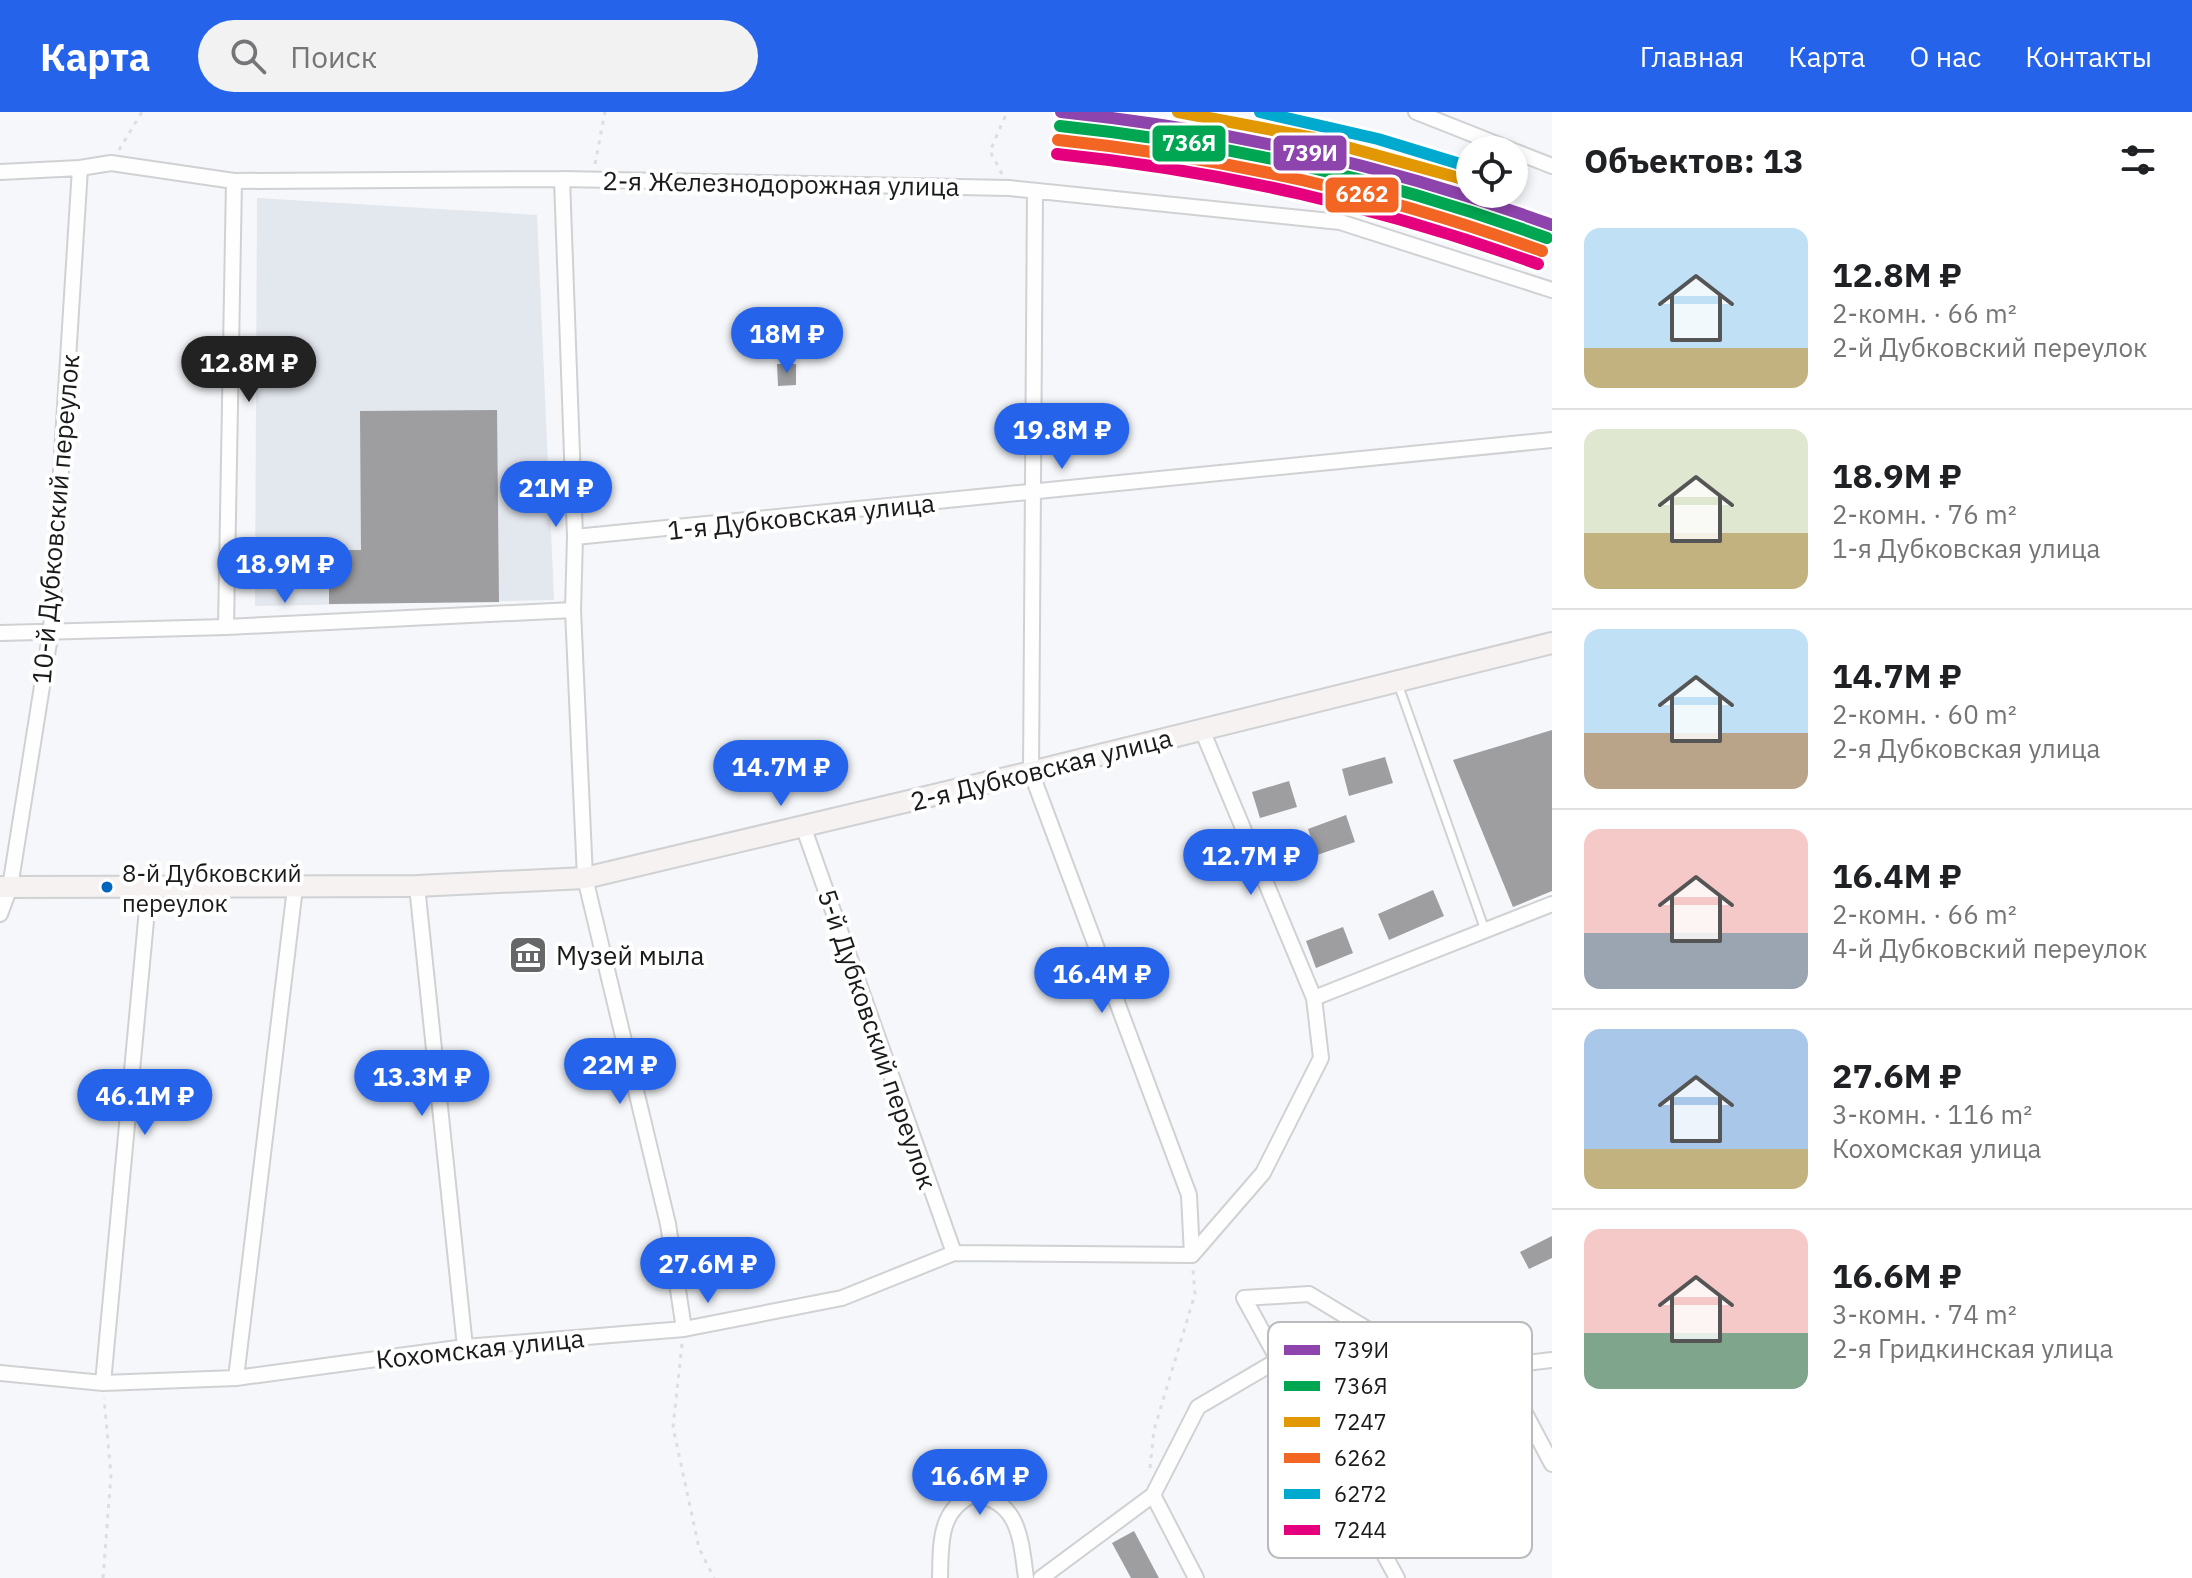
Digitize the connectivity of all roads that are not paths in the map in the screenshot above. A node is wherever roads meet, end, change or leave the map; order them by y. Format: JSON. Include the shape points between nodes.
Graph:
{"nodes":[{"id":1,"x":1416,"y":112,"type":"edge"},
{"id":2,"x":1477,"y":136,"type":"edge"},
{"id":3,"x":1528,"y":156,"type":"edge"},
{"id":4,"x":1552,"y":166,"type":"edge"},
{"id":5,"x":80,"y":168,"type":"junction"},
{"id":6,"x":0,"y":172,"type":"edge"},
{"id":7,"x":562,"y":179,"type":"junction"},
{"id":8,"x":234,"y":181,"type":"junction"},
{"id":9,"x":1035,"y":192,"type":"junction"},
{"id":10,"x":1552,"y":290,"type":"edge"},
{"id":11,"x":1552,"y":440,"type":"edge"},
{"id":12,"x":1034,"y":493,"type":"junction"},
{"id":13,"x":575,"y":537,"type":"junction"},
{"id":14,"x":573,"y":610,"type":"junction"},
{"id":15,"x":226,"y":627,"type":"junction"},
{"id":16,"x":51,"y":630,"type":"junction"},
{"id":17,"x":0,"y":633,"type":"edge"},
{"id":18,"x":1552,"y":643,"type":"edge"},
{"id":19,"x":1397,"y":682,"type":"junction"},
{"id":20,"x":1202,"y":730,"type":"junction"},
{"id":21,"x":1031,"y":772,"type":"junction"},
{"id":22,"x":803,"y":826,"type":"junction"},
{"id":23,"x":585,"y":878,"type":"junction"},
{"id":24,"x":417,"y":886,"type":"junction"},
{"id":25,"x":5,"y":887,"type":"edge"},
{"id":26,"x":149,"y":888,"type":"junction"},
{"id":27,"x":295,"y":888,"type":"junction"},
{"id":28,"x":1552,"y":904,"type":"edge"},
{"id":29,"x":0,"y":914,"type":"edge"},
{"id":30,"x":1485,"y":930,"type":"junction"},
{"id":31,"x":1314,"y":998,"type":"junction"},
{"id":32,"x":954,"y":1253,"type":"junction"},
{"id":33,"x":1192,"y":1255,"type":"junction"},
{"id":34,"x":1355,"y":1322,"type":"edge"},
{"id":35,"x":684,"y":1329,"type":"junction"},
{"id":36,"x":1268,"y":1342,"type":"edge"},
{"id":37,"x":465,"y":1347,"type":"junction"},
{"id":38,"x":1552,"y":1360,"type":"edge"},
{"id":39,"x":1532,"y":1362,"type":"edge"},
{"id":40,"x":1268,"y":1366,"type":"edge"},
{"id":41,"x":0,"y":1373,"type":"edge"},
{"id":42,"x":236,"y":1378,"type":"junction"},
{"id":43,"x":103,"y":1383,"type":"junction"},
{"id":44,"x":1532,"y":1426,"type":"edge"},
{"id":45,"x":1552,"y":1464,"type":"edge"},
{"id":46,"x":1153,"y":1495,"type":"junction"},
{"id":47,"x":1386,"y":1558,"type":"edge"},
{"id":48,"x":940,"y":1578,"type":"edge"},
{"id":49,"x":1026,"y":1578,"type":"edge"},
{"id":50,"x":1041,"y":1578,"type":"edge"},
{"id":51,"x":1196,"y":1578,"type":"edge"},
{"id":52,"x":1397,"y":1578,"type":"edge"}],
"edges":[{"from":1,"to":2,"type":"street"},
{"from":3,"to":4,"type":"street"},
{"from":5,"to":6,"type":"street","name":"2-я Железнодорожная улица"},
{"from":5,"to":8,"type":"street","name":"2-я Железнодорожная улица","via":[[111,163]]},
{"from":5,"to":16,"type":"street","name":"10-й Дубковский переулок"},
{"from":7,"to":8,"type":"street","name":"2-я Железнодорожная улица"},
{"from":7,"to":9,"type":"street","name":"2-я Железнодорожная улица"},
{"from":7,"to":13,"type":"street"},
{"from":8,"to":15,"type":"street"},
{"from":9,"to":10,"type":"street","name":"2-я Железнодорожная улица","via":[[1340,222]]},
{"from":9,"to":12,"type":"street"},
{"from":11,"to":12,"type":"street","name":"1-я Дубковская улица"},
{"from":12,"to":13,"type":"street","name":"1-я Дубковская улица"},
{"from":12,"to":21,"type":"street"},
{"from":13,"to":14,"type":"street"},
{"from":14,"to":15,"type":"street"},
{"from":14,"to":23,"type":"street"},
{"from":15,"to":16,"type":"street"},
{"from":16,"to":17,"type":"street"},
{"from":16,"to":25,"type":"street","name":"10-й Дубковский переулок"},
{"from":18,"to":19,"type":"main road","name":"2-я Дубковская улица"},
{"from":19,"to":20,"type":"main road","name":"2-я Дубковская улица"},
{"from":19,"to":30,"type":"lane"},
{"from":20,"to":21,"type":"main road","name":"2-я Дубковская улица"},
{"from":20,"to":31,"type":"street"},
{"from":21,"to":22,"type":"main road","name":"2-я Дубковская улица"},
{"from":21,"to":33,"type":"street","via":[[1189,1195]]},
{"from":22,"to":23,"type":"main road","name":"2-я Дубковская улица"},
{"from":22,"to":32,"type":"street","name":"5-й Дубковский переулок"},
{"from":23,"to":24,"type":"main road","name":"2-я Дубковская улица"},
{"from":23,"to":35,"type":"street","via":[[668,1224]]},
{"from":24,"to":27,"type":"main road","name":"2-я Дубковская улица"},
{"from":24,"to":37,"type":"street"},
{"from":25,"to":26,"type":"main road","name":"2-я Дубковская улица"},
{"from":25,"to":29,"type":"street","name":"10-й Дубковский переулок"},
{"from":26,"to":27,"type":"main road","name":"2-я Дубковская улица"},
{"from":26,"to":43,"type":"street"},
{"from":27,"to":42,"type":"street"},
{"from":28,"to":30,"type":"street"},
{"from":30,"to":31,"type":"street"},
{"from":31,"to":33,"type":"street","via":[[1321,1058],[1263,1173]]},
{"from":32,"to":33,"type":"street","name":"Кохомская улица"},
{"from":32,"to":35,"type":"street","name":"Кохомская улица","via":[[842,1298]]},
{"from":34,"to":36,"type":"street","via":[[1309,1294],[1244,1298]]},
{"from":35,"to":37,"type":"street","name":"Кохомская улица"},
{"from":37,"to":42,"type":"street","name":"Кохомская улица"},
{"from":38,"to":39,"type":"street"},
{"from":40,"to":46,"type":"street","via":[[1198,1407]]},
{"from":41,"to":43,"type":"street","name":"Кохомская улица"},
{"from":42,"to":43,"type":"street","name":"Кохомская улица"},
{"from":44,"to":45,"type":"street"},
{"from":46,"to":50,"type":"street"},
{"from":46,"to":51,"type":"street"},
{"from":47,"to":52,"type":"street"},
{"from":48,"to":49,"type":"street","via":[[945,1523],[952,1510],[973,1495],[1011,1515],[1020,1533]]}]}
